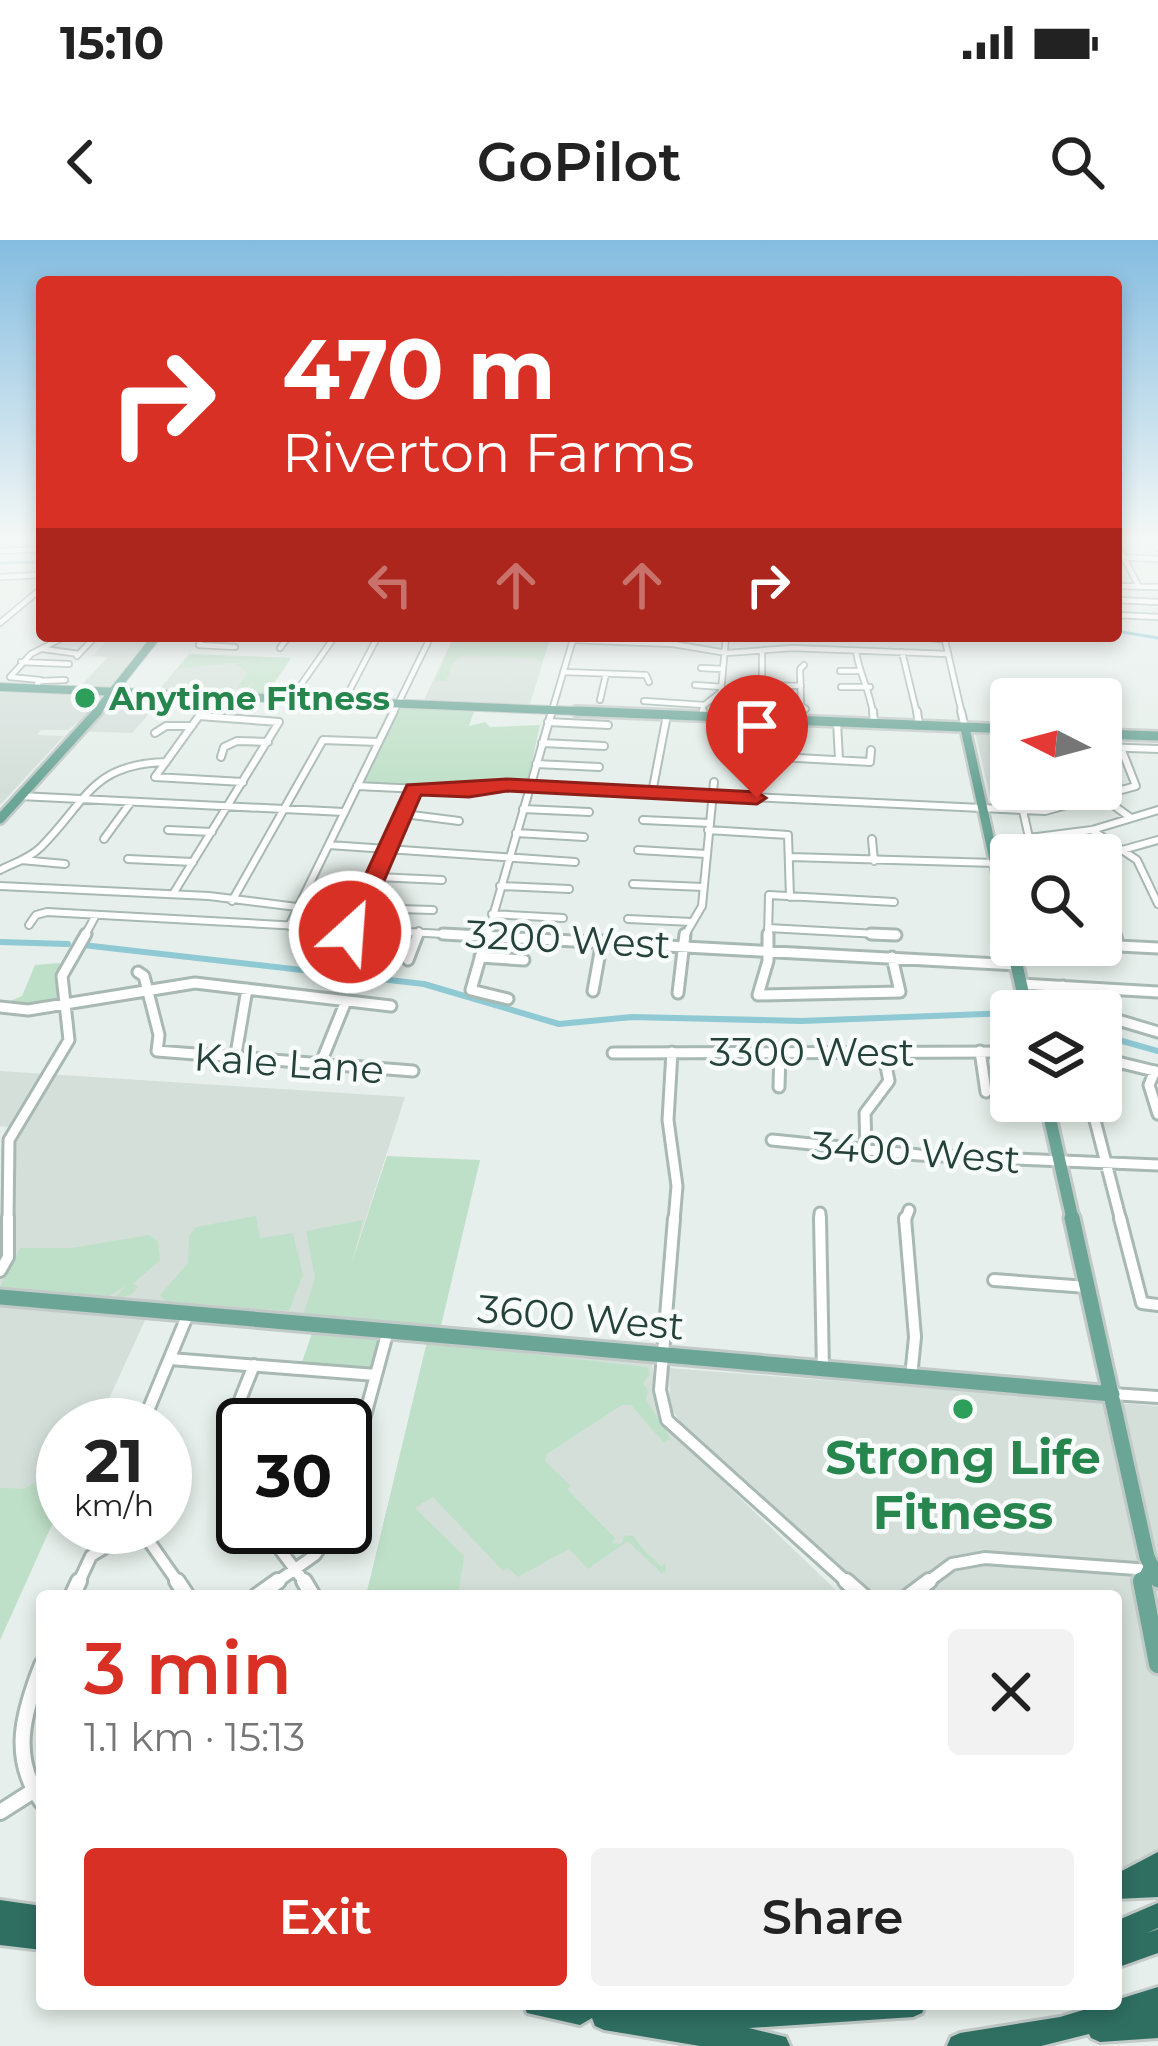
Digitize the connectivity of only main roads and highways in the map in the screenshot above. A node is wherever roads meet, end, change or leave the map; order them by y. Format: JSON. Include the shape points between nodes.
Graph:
{"nodes":[{"id":1,"x":151,"y":642,"type":"edge"},
{"id":2,"x":0,"y":687,"type":"edge"},
{"id":3,"x":112,"y":691,"type":"junction"},
{"id":4,"x":965,"y":728,"type":"junction"},
{"id":5,"x":990,"y":729,"type":"edge"},
{"id":6,"x":71,"y":733,"type":"junction"},
{"id":7,"x":1122,"y":735,"type":"edge"},
{"id":8,"x":1158,"y":736,"type":"edge"},
{"id":9,"x":63,"y":749,"type":"junction"},
{"id":10,"x":20,"y":796,"type":"junction"},
{"id":11,"x":0,"y":819,"type":"edge"},
{"id":12,"x":990,"y":843,"type":"edge"},
{"id":13,"x":1051,"y":1122,"type":"edge"},
{"id":14,"x":0,"y":1297,"type":"edge"},
{"id":15,"x":1112,"y":1394,"type":"junction"},
{"id":16,"x":1155,"y":1574,"type":"edge"},
{"id":17,"x":1158,"y":1664,"type":"edge"},
{"id":18,"x":1158,"y":1864,"type":"edge"},
{"id":19,"x":1122,"y":1885,"type":"edge"},
{"id":20,"x":1158,"y":1885,"type":"edge"},
{"id":21,"x":1122,"y":1888,"type":"edge"},
{"id":22,"x":0,"y":1912,"type":"edge"},
{"id":23,"x":1158,"y":1915,"type":"edge"},
{"id":24,"x":36,"y":1917,"type":"edge"},
{"id":25,"x":1122,"y":1931,"type":"edge"},
{"id":26,"x":0,"y":1933,"type":"edge"},
{"id":27,"x":36,"y":1937,"type":"edge"},
{"id":28,"x":1158,"y":1941,"type":"edge"},
{"id":29,"x":1122,"y":1954,"type":"edge"},
{"id":30,"x":1158,"y":2000,"type":"edge"},
{"id":31,"x":570,"y":2010,"type":"edge"},
{"id":32,"x":650,"y":2010,"type":"edge"},
{"id":33,"x":858,"y":2010,"type":"edge"},
{"id":34,"x":1158,"y":2025,"type":"edge"},
{"id":35,"x":1032,"y":2036,"type":"junction"},
{"id":36,"x":777,"y":2046,"type":"edge"},
{"id":37,"x":960,"y":2046,"type":"edge"}],
"edges":[{"from":1,"to":3,"type":"main road"},
{"from":2,"to":3,"type":"main road"},
{"from":3,"to":4,"type":"main road"},
{"from":3,"to":6,"type":"main road"},
{"from":3,"to":9,"type":"main road"},
{"from":4,"to":5,"type":"main road"},
{"from":4,"to":12,"type":"main road"},
{"from":6,"to":9,"type":"main road"},
{"from":6,"to":10,"type":"main road"},
{"from":7,"to":8,"type":"main road"},
{"from":9,"to":10,"type":"main road"},
{"from":10,"to":11,"type":"main road"},
{"from":13,"to":15,"type":"main road"},
{"from":14,"to":15,"type":"main road","name":"3600 West"},
{"from":15,"to":16,"type":"main road"},
{"from":16,"to":17,"type":"main road","via":[[1142,1580]]},
{"from":18,"to":19,"type":"highway"},
{"from":20,"to":21,"type":"highway"},
{"from":22,"to":24,"type":"highway"},
{"from":23,"to":25,"type":"highway"},
{"from":26,"to":27,"type":"highway"},
{"from":28,"to":29,"type":"highway"},
{"from":30,"to":35,"type":"highway"},
{"from":31,"to":36,"type":"highway"},
{"from":32,"to":33,"type":"highway"},
{"from":34,"to":35,"type":"highway"},
{"from":35,"to":37,"type":"highway"}]}
